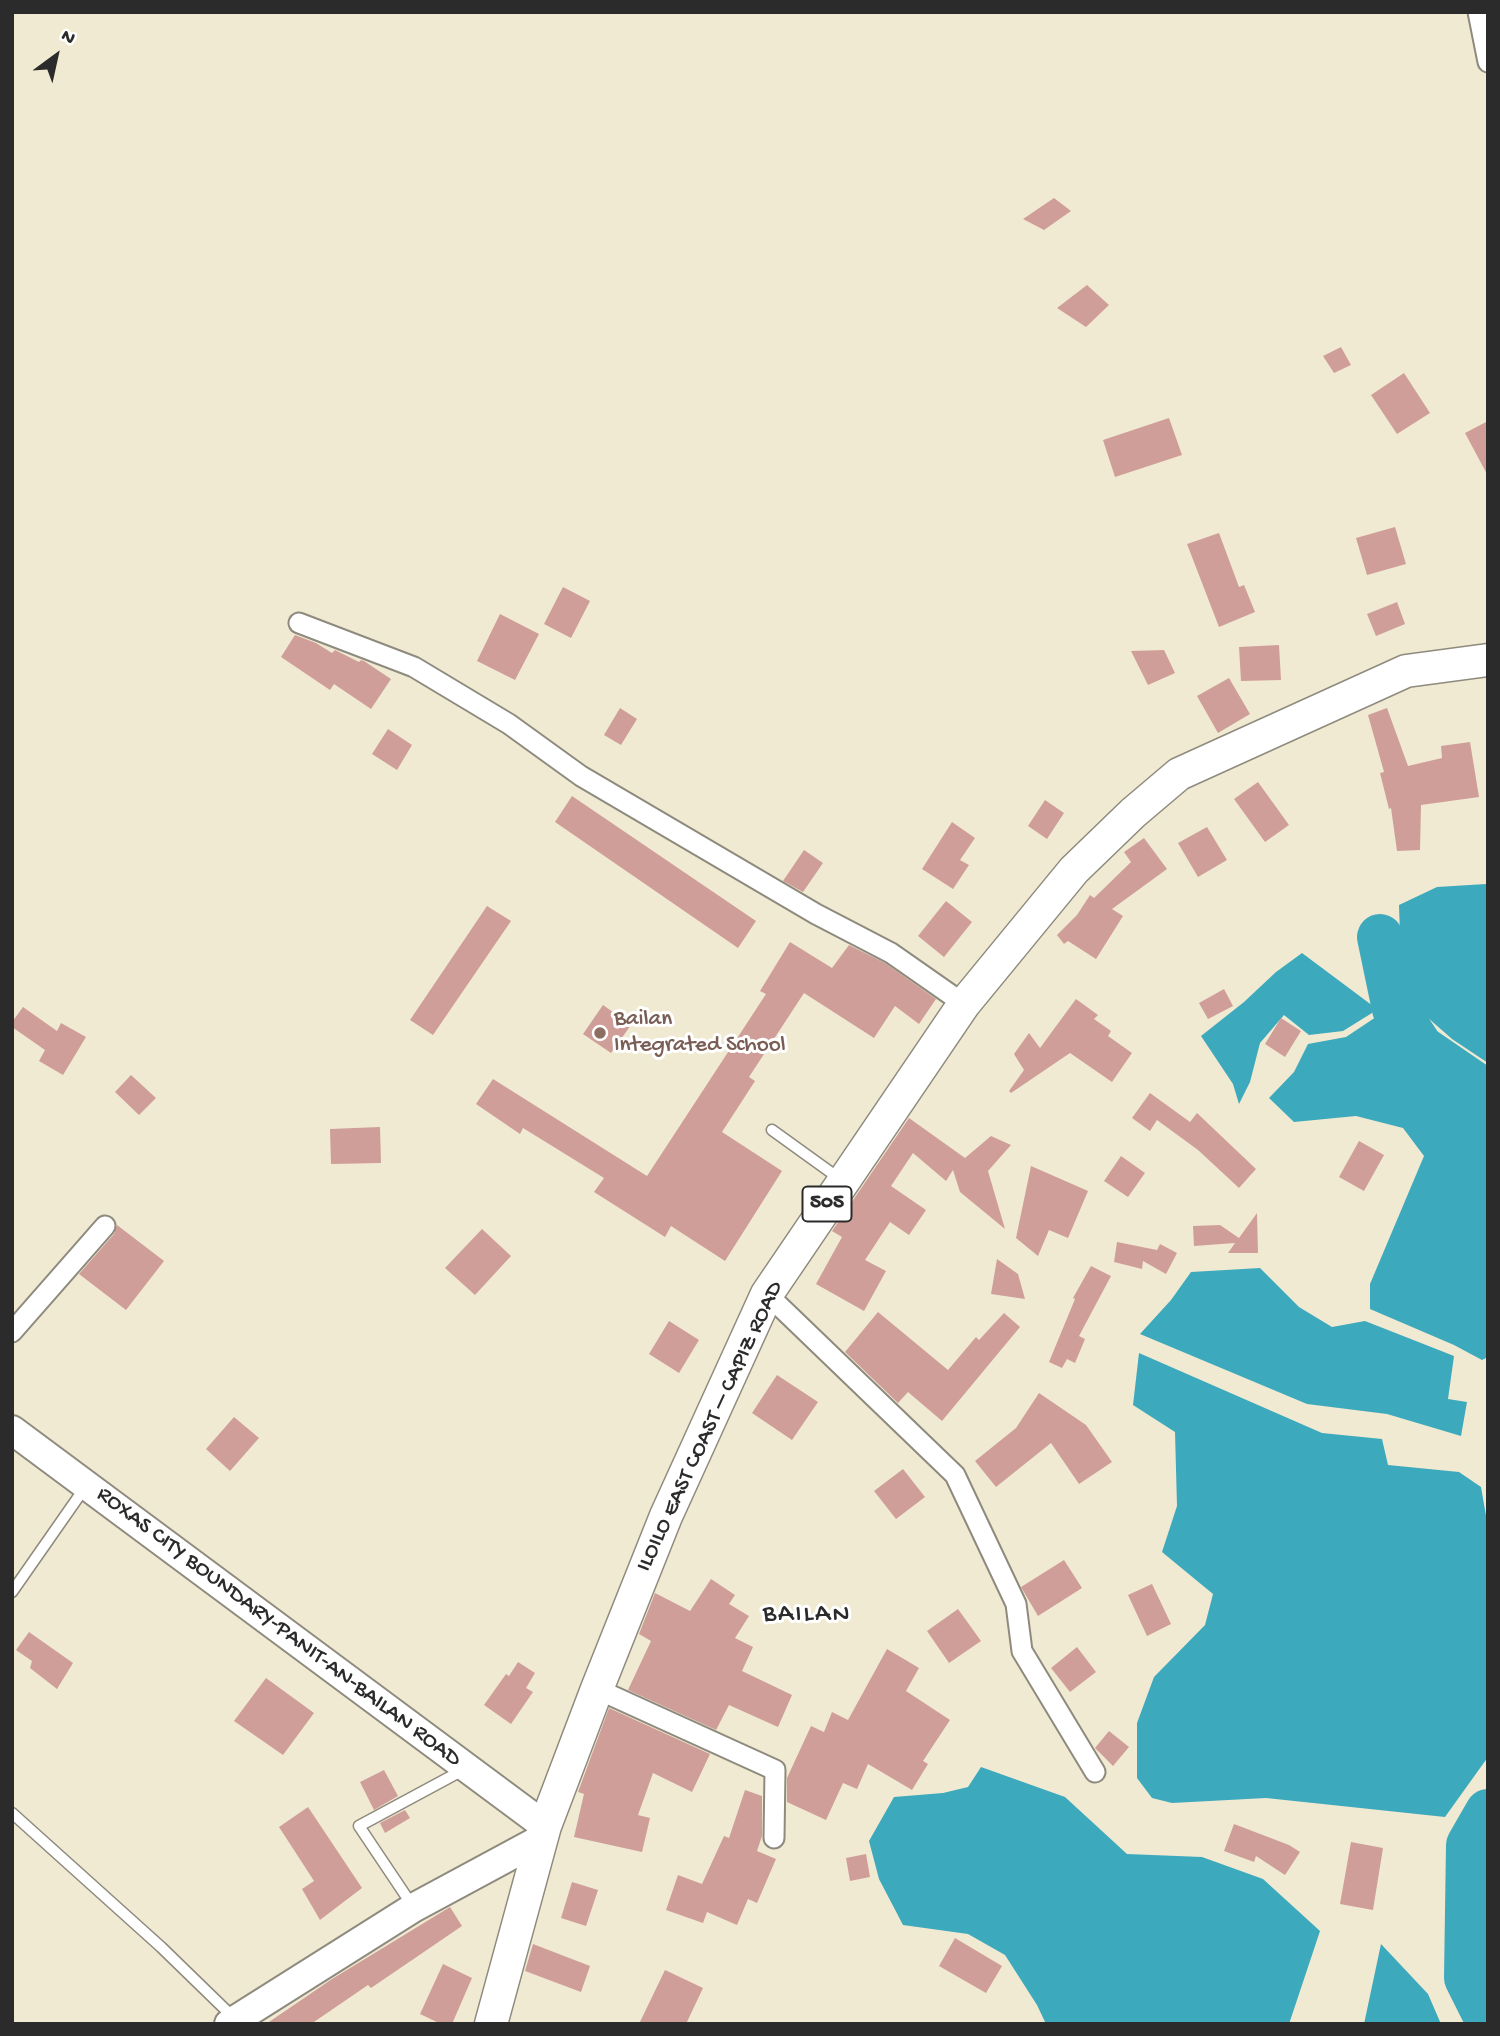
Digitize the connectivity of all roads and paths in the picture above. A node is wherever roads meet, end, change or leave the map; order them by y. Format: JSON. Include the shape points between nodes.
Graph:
{"nodes":[{"id":1,"x":1478,"y":12,"type":"edge"},
{"id":2,"x":1488,"y":62,"type":"edge"},
{"id":3,"x":299,"y":623,"type":"dead end"},
{"id":4,"x":1488,"y":660,"type":"edge"},
{"id":5,"x":964,"y":1004,"type":"junction"},
{"id":6,"x":772,"y":1130,"type":"dead end"},
{"id":7,"x":843,"y":1181,"type":"junction"},
{"id":8,"x":104,"y":1226,"type":"dead end"},
{"id":9,"x":767,"y":1294,"type":"junction"},
{"id":10,"x":12,"y":1332,"type":"edge"},
{"id":11,"x":12,"y":1430,"type":"edge"},
{"id":12,"x":86,"y":1485,"type":"junction"},
{"id":13,"x":12,"y":1592,"type":"edge"},
{"id":14,"x":597,"y":1689,"type":"junction"},
{"id":15,"x":467,"y":1769,"type":"junction"},
{"id":16,"x":1095,"y":1772,"type":"dead end"},
{"id":17,"x":12,"y":1813,"type":"edge"},
{"id":18,"x":543,"y":1833,"type":"junction"},
{"id":19,"x":774,"y":1838,"type":"dead end"},
{"id":20,"x":413,"y":1908,"type":"junction"},
{"id":21,"x":232,"y":2022,"type":"edge"},
{"id":22,"x":491,"y":2024,"type":"edge"}],
"edges":[{"from":1,"to":2,"type":"street"},
{"from":3,"to":5,"type":"street","via":[[414,667],[509,724],[581,776],[891,953]]},
{"from":4,"to":5,"type":"main road","name":"ILOILO EAST COAST – CAPIZ ROAD","number":"505","via":[[1406,671],[1179,774],[1074,870]]},
{"from":5,"to":7,"type":"main road","name":"ILOILO EAST COAST – CAPIZ ROAD","number":"505"},
{"from":6,"to":7,"type":"lane"},
{"from":7,"to":9,"type":"main road","name":"ILOILO EAST COAST – CAPIZ ROAD","number":"505"},
{"from":8,"to":10,"type":"street"},
{"from":9,"to":14,"type":"main road","name":"ILOILO EAST COAST – CAPIZ ROAD","number":"505","via":[[666,1516]]},
{"from":9,"to":16,"type":"street","via":[[955,1475],[1016,1604],[1022,1651]]},
{"from":11,"to":12,"type":"main road","name":"ROXAS CITY BOUNDARY-PANIT-AN-BAILAN ROAD"},
{"from":12,"to":13,"type":"lane"},
{"from":12,"to":15,"type":"main road","name":"ROXAS CITY BOUNDARY-PANIT-AN-BAILAN ROAD"},
{"from":14,"to":18,"type":"main road","name":"ILOILO EAST COAST – CAPIZ ROAD","number":"505"},
{"from":14,"to":19,"type":"street","via":[[775,1770]]},
{"from":15,"to":18,"type":"main road","name":"ROXAS CITY BOUNDARY-PANIT-AN-BAILAN ROAD"},
{"from":15,"to":20,"type":"lane","via":[[359,1826]]},
{"from":17,"to":21,"type":"lane","via":[[160,1947]]},
{"from":18,"to":20,"type":"main road"},
{"from":18,"to":22,"type":"main road","name":"ILOILO EAST COAST – CAPIZ ROAD","number":"505"},
{"from":20,"to":21,"type":"main road"}]}
